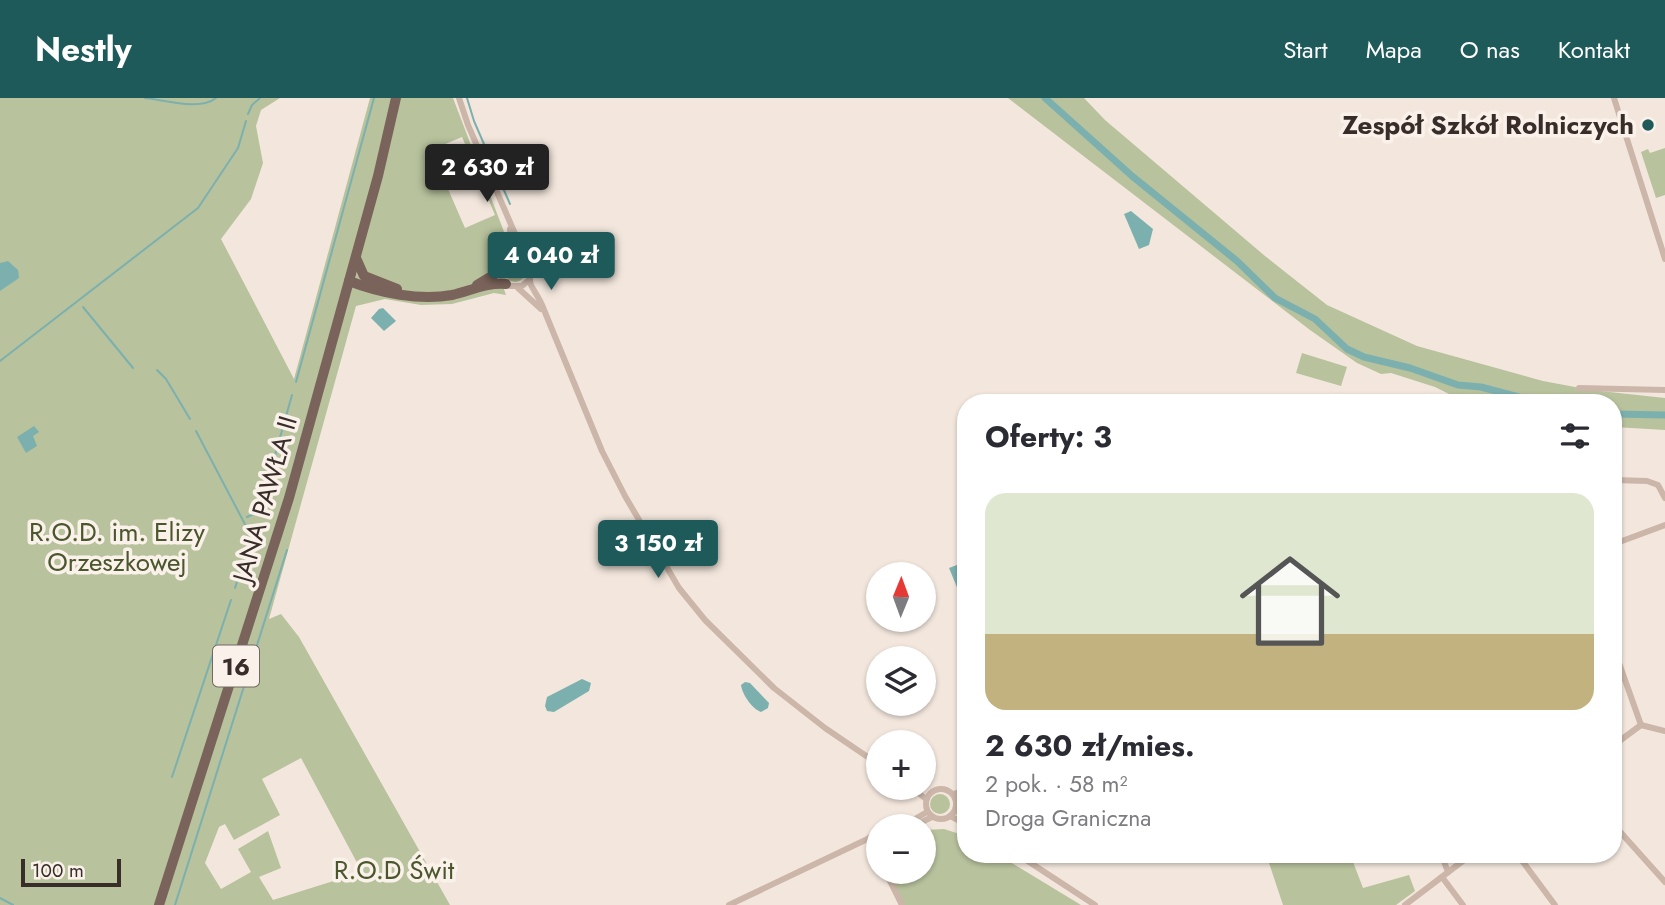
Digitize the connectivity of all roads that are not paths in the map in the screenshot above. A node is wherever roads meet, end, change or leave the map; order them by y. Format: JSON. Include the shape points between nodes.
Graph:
{"nodes":[{"id":1,"x":459,"y":98,"type":"edge"},
{"id":2,"x":1614,"y":98,"type":"edge"},
{"id":3,"x":396,"y":99,"type":"edge"},
{"id":4,"x":510,"y":223,"type":"junction"},
{"id":5,"x":356,"y":257,"type":"junction"},
{"id":6,"x":508,"y":259,"type":"junction"},
{"id":7,"x":523,"y":259,"type":"junction"},
{"id":8,"x":1665,"y":259,"type":"edge"},
{"id":9,"x":500,"y":271,"type":"junction"},
{"id":10,"x":530,"y":279,"type":"junction"},
{"id":11,"x":349,"y":281,"type":"junction"},
{"id":12,"x":506,"y":284,"type":"junction"},
{"id":13,"x":518,"y":287,"type":"junction"},
{"id":14,"x":470,"y":289,"type":"junction"},
{"id":15,"x":410,"y":295,"type":"junction"},
{"id":16,"x":544,"y":313,"type":"junction"},
{"id":17,"x":1579,"y":388,"type":"dead end"},
{"id":18,"x":1665,"y":390,"type":"edge"},
{"id":19,"x":1622,"y":480,"type":"edge"},
{"id":20,"x":1665,"y":498,"type":"edge"},
{"id":21,"x":1665,"y":526,"type":"edge"},
{"id":22,"x":1622,"y":541,"type":"edge"},
{"id":23,"x":1622,"y":672,"type":"edge"},
{"id":24,"x":1641,"y":725,"type":"junction"},
{"id":25,"x":1665,"y":731,"type":"edge"},
{"id":26,"x":1622,"y":739,"type":"edge"},
{"id":27,"x":866,"y":756,"type":"edge"},
{"id":28,"x":936,"y":792,"type":"edge"},
{"id":29,"x":957,"y":796,"type":"edge"},
{"id":30,"x":954,"y":798,"type":"junction"},
{"id":31,"x":957,"y":798,"type":"edge"},
{"id":32,"x":928,"y":800,"type":"edge"},
{"id":33,"x":955,"y":810,"type":"joint"},
{"id":34,"x":930,"y":814,"type":"edge"},
{"id":35,"x":950,"y":816,"type":"junction"},
{"id":36,"x":936,"y":817,"type":"edge"},
{"id":37,"x":957,"y":820,"type":"edge"},
{"id":38,"x":1622,"y":834,"type":"edge"},
{"id":39,"x":866,"y":840,"type":"edge"},
{"id":40,"x":1031,"y":863,"type":"edge"},
{"id":41,"x":1443,"y":863,"type":"edge"},
{"id":42,"x":1460,"y":863,"type":"edge"},
{"id":43,"x":1524,"y":863,"type":"edge"},
{"id":44,"x":1445,"y":874,"type":"junction"},
{"id":45,"x":1665,"y":882,"type":"edge"},
{"id":46,"x":892,"y":884,"type":"edge"},
{"id":47,"x":159,"y":905,"type":"edge"},
{"id":48,"x":729,"y":905,"type":"edge"},
{"id":49,"x":902,"y":905,"type":"edge"},
{"id":50,"x":1095,"y":905,"type":"edge"},
{"id":51,"x":1405,"y":905,"type":"edge"},
{"id":52,"x":1463,"y":905,"type":"edge"},
{"id":53,"x":1555,"y":905,"type":"edge"}],
"edges":[{"from":1,"to":4,"type":"street"},
{"from":2,"to":8,"type":"street"},
{"from":3,"to":5,"type":"main road","name":"JANA PAWŁA II","number":"16"},
{"from":4,"to":6,"type":"street"},
{"from":4,"to":7,"type":"street"},
{"from":5,"to":11,"type":"main road","name":"JANA PAWŁA II","number":"16"},
{"from":5,"to":15,"type":"main road","via":[[364,276]]},
{"from":6,"to":7,"type":"street"},
{"from":6,"to":9,"type":"street"},
{"from":7,"to":10,"type":"street","via":[[531,270]]},
{"from":9,"to":12,"type":"street"},
{"from":9,"to":14,"type":"main road"},
{"from":10,"to":13,"type":"street"},
{"from":10,"to":16,"type":"street"},
{"from":11,"to":15,"type":"main road"},
{"from":11,"to":47,"type":"main road","name":"JANA PAWŁA II","number":"16","via":[[264,580]]},
{"from":12,"to":13,"type":"street"},
{"from":12,"to":14,"type":"main road"},
{"from":13,"to":16,"type":"street"},
{"from":14,"to":15,"type":"main road","via":[[443,296]]},
{"from":16,"to":27,"type":"street","via":[[613,474],[679,588],[774,688]]},
{"from":17,"to":18,"type":"street"},
{"from":19,"to":20,"type":"street","via":[[1658,485]]},
{"from":21,"to":22,"type":"street"},
{"from":23,"to":24,"type":"street"},
{"from":24,"to":25,"type":"street"},
{"from":24,"to":26,"type":"street"},
{"from":28,"to":30,"type":"street","via":[[944,789]]},
{"from":29,"to":30,"type":"street"},
{"from":30,"to":31,"type":"street"},
{"from":30,"to":33,"type":"street"},
{"from":32,"to":34,"type":"street"},
{"from":33,"to":35,"type":"street"},
{"from":35,"to":36,"type":"street"},
{"from":35,"to":37,"type":"street"},
{"from":38,"to":45,"type":"street"},
{"from":39,"to":48,"type":"street"},
{"from":40,"to":50,"type":"street"},
{"from":41,"to":44,"type":"street"},
{"from":42,"to":44,"type":"street"},
{"from":43,"to":53,"type":"street"},
{"from":44,"to":51,"type":"street"},
{"from":44,"to":52,"type":"street"},
{"from":46,"to":49,"type":"street"}]}
